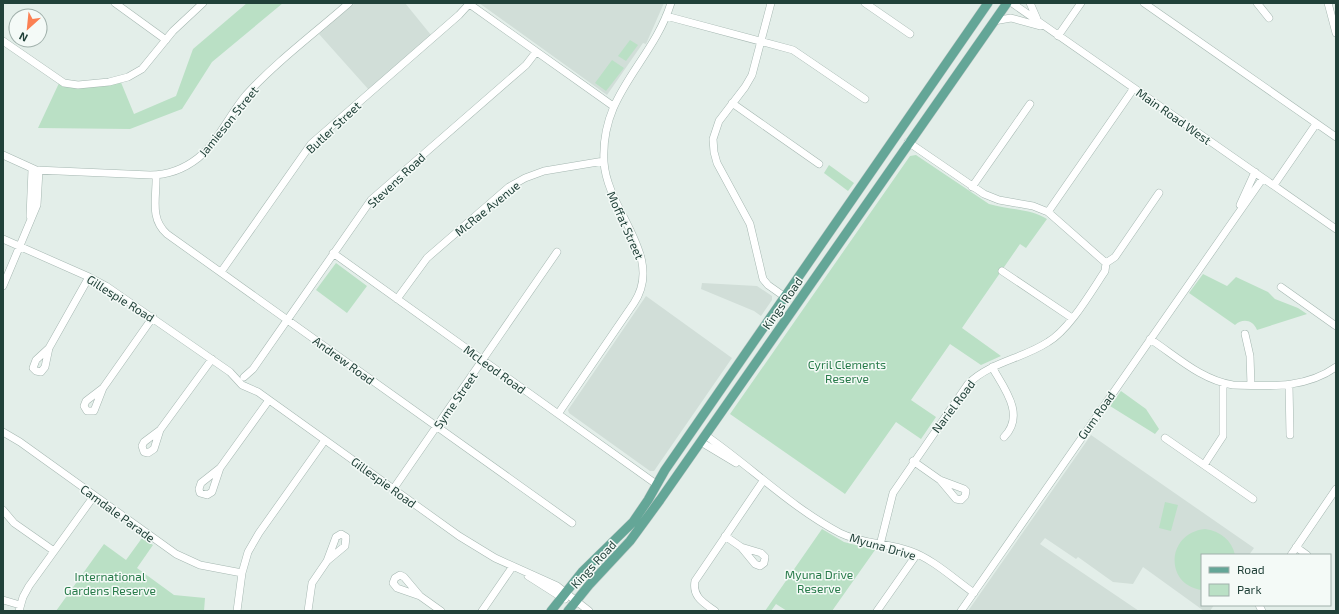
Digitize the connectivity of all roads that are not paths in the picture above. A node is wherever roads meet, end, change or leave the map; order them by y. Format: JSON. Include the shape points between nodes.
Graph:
{"nodes":[{"id":1,"x":115,"y":3,"type":"edge"},
{"id":2,"x":203,"y":3,"type":"edge"},
{"id":3,"x":349,"y":3,"type":"edge"},
{"id":4,"x":468,"y":3,"type":"edge"},
{"id":5,"x":671,"y":3,"type":"edge"},
{"id":6,"x":771,"y":3,"type":"edge"},
{"id":7,"x":865,"y":3,"type":"edge"},
{"id":8,"x":988,"y":3,"type":"edge"},
{"id":9,"x":1007,"y":3,"type":"edge"},
{"id":10,"x":1012,"y":3,"type":"edge"},
{"id":11,"x":1030,"y":3,"type":"edge"},
{"id":12,"x":1081,"y":3,"type":"edge"},
{"id":13,"x":1144,"y":3,"type":"edge"},
{"id":14,"x":1257,"y":3,"type":"edge"},
{"id":15,"x":1328,"y":3,"type":"edge"},
{"id":16,"x":666,"y":16,"type":"junction"},
{"id":17,"x":1269,"y":18,"type":"dead end"},
{"id":18,"x":994,"y":21,"type":"junction"},
{"id":19,"x":1040,"y":22,"type":"junction"},
{"id":20,"x":1051,"y":31,"type":"junction"},
{"id":21,"x":1336,"y":33,"type":"edge"},
{"id":22,"x":910,"y":34,"type":"dead end"},
{"id":23,"x":1058,"y":36,"type":"junction"},
{"id":24,"x":166,"y":40,"type":"junction"},
{"id":25,"x":3,"y":41,"type":"edge"},
{"id":26,"x":761,"y":41,"type":"junction"},
{"id":27,"x":536,"y":52,"type":"junction"},
{"id":28,"x":1134,"y":88,"type":"junction"},
{"id":29,"x":865,"y":99,"type":"dead end"},
{"id":30,"x":732,"y":103,"type":"junction"},
{"id":31,"x":1030,"y":104,"type":"dead end"},
{"id":32,"x":613,"y":106,"type":"junction"},
{"id":33,"x":1316,"y":124,"type":"junction"},
{"id":34,"x":898,"y":135,"type":"junction"},
{"id":35,"x":1336,"y":137,"type":"edge"},
{"id":36,"x":908,"y":142,"type":"junction"},
{"id":37,"x":4,"y":156,"type":"edge"},
{"id":38,"x":604,"y":161,"type":"junction"},
{"id":39,"x":819,"y":164,"type":"dead end"},
{"id":40,"x":35,"y":170,"type":"junction"},
{"id":41,"x":1255,"y":172,"type":"junction"},
{"id":42,"x":156,"y":175,"type":"junction"},
{"id":43,"x":1263,"y":178,"type":"junction"},
{"id":44,"x":1274,"y":185,"type":"junction"},
{"id":45,"x":972,"y":187,"type":"junction"},
{"id":46,"x":1159,"y":193,"type":"dead end"},
{"id":47,"x":1048,"y":212,"type":"junction"},
{"id":48,"x":1232,"y":220,"type":"junction"},
{"id":49,"x":1336,"y":229,"type":"edge"},
{"id":50,"x":3,"y":239,"type":"edge"},
{"id":51,"x":20,"y":247,"type":"junction"},
{"id":52,"x":557,"y":252,"type":"dead end"},
{"id":53,"x":334,"y":253,"type":"junction"},
{"id":54,"x":1106,"y":264,"type":"junction"},
{"id":55,"x":1002,"y":271,"type":"dead end"},
{"id":56,"x":221,"y":272,"type":"junction"},
{"id":57,"x":89,"y":277,"type":"junction"},
{"id":58,"x":3,"y":286,"type":"edge"},
{"id":59,"x":1281,"y":287,"type":"dead end"},
{"id":60,"x":785,"y":297,"type":"junction"},
{"id":61,"x":398,"y":299,"type":"junction"},
{"id":62,"x":796,"y":304,"type":"junction"},
{"id":63,"x":153,"y":318,"type":"junction"},
{"id":64,"x":1072,"y":318,"type":"junction"},
{"id":65,"x":287,"y":320,"type":"junction"},
{"id":66,"x":1336,"y":326,"type":"edge"},
{"id":67,"x":1245,"y":334,"type":"dead end"},
{"id":68,"x":1150,"y":339,"type":"junction"},
{"id":69,"x":49,"y":348,"type":"dead end"},
{"id":70,"x":212,"y":359,"type":"junction"},
{"id":71,"x":483,"y":360,"type":"junction"},
{"id":72,"x":992,"y":367,"type":"junction"},
{"id":73,"x":1336,"y":367,"type":"edge"},
{"id":74,"x":245,"y":381,"type":"junction"},
{"id":75,"x":1223,"y":383,"type":"junction"},
{"id":76,"x":1251,"y":385,"type":"junction"},
{"id":77,"x":1289,"y":385,"type":"junction"},
{"id":78,"x":103,"y":388,"type":"dead end"},
{"id":79,"x":269,"y":400,"type":"junction"},
{"id":80,"x":558,"y":414,"type":"junction"},
{"id":81,"x":436,"y":427,"type":"junction"},
{"id":82,"x":160,"y":430,"type":"dead end"},
{"id":83,"x":3,"y":432,"type":"edge"},
{"id":84,"x":691,"y":432,"type":"junction"},
{"id":85,"x":1290,"y":435,"type":"dead end"},
{"id":86,"x":1004,"y":437,"type":"dead end"},
{"id":87,"x":1165,"y":438,"type":"dead end"},
{"id":88,"x":703,"y":439,"type":"junction"},
{"id":89,"x":325,"y":440,"type":"junction"},
{"id":90,"x":913,"y":461,"type":"junction"},
{"id":91,"x":1204,"y":465,"type":"junction"},
{"id":92,"x":220,"y":468,"type":"dead end"},
{"id":93,"x":940,"y":480,"type":"dead end"},
{"id":94,"x":763,"y":481,"type":"junction"},
{"id":95,"x":656,"y":484,"type":"junction"},
{"id":96,"x":394,"y":488,"type":"junction"},
{"id":97,"x":1336,"y":490,"type":"edge"},
{"id":98,"x":94,"y":496,"type":"junction"},
{"id":99,"x":1253,"y":499,"type":"dead end"},
{"id":100,"x":3,"y":510,"type":"edge"},
{"id":101,"x":3,"y":519,"type":"edge"},
{"id":102,"x":14,"y":523,"type":"junction"},
{"id":103,"x":572,"y":523,"type":"dead end"},
{"id":104,"x":724,"y":536,"type":"junction"},
{"id":105,"x":880,"y":545,"type":"junction"},
{"id":106,"x":740,"y":547,"type":"dead end"},
{"id":107,"x":1296,"y":547,"type":"junction"},
{"id":108,"x":54,"y":551,"type":"junction"},
{"id":109,"x":917,"y":554,"type":"junction"},
{"id":110,"x":1292,"y":554,"type":"edge"},
{"id":111,"x":1306,"y":554,"type":"edge"},
{"id":112,"x":327,"y":561,"type":"dead end"},
{"id":113,"x":513,"y":566,"type":"junction"},
{"id":114,"x":242,"y":573,"type":"junction"},
{"id":115,"x":974,"y":593,"type":"junction"},
{"id":116,"x":563,"y":594,"type":"junction"},
{"id":117,"x":420,"y":596,"type":"dead end"},
{"id":118,"x":4,"y":600,"type":"edge"},
{"id":119,"x":575,"y":601,"type":"junction"},
{"id":120,"x":19,"y":608,"type":"edge"},
{"id":121,"x":237,"y":611,"type":"edge"},
{"id":122,"x":308,"y":611,"type":"edge"},
{"id":123,"x":441,"y":611,"type":"edge"},
{"id":124,"x":482,"y":611,"type":"edge"},
{"id":125,"x":551,"y":611,"type":"edge"},
{"id":126,"x":568,"y":611,"type":"edge"},
{"id":127,"x":589,"y":611,"type":"edge"},
{"id":128,"x":715,"y":611,"type":"edge"},
{"id":129,"x":877,"y":611,"type":"edge"},
{"id":130,"x":961,"y":611,"type":"edge"}],
"edges":[{"from":1,"to":24,"type":"street"},
{"from":2,"to":24,"type":"street"},
{"from":3,"to":42,"type":"street","name":"Jamieson Street","via":[[252,89],[198,158],[178,169]]},
{"from":4,"to":27,"type":"street"},
{"from":4,"to":56,"type":"street","name":"Butler Street","via":[[459,15],[311,144]]},
{"from":5,"to":16,"type":"street","name":"Moffat Street"},
{"from":6,"to":26,"type":"street"},
{"from":7,"to":22,"type":"street"},
{"from":8,"to":34,"type":"main road","name":"Kings Road"},
{"from":9,"to":18,"type":"main road","name":"Kings Road"},
{"from":10,"to":19,"type":"street","name":"Main Road West"},
{"from":11,"to":19,"type":"street"},
{"from":12,"to":23,"type":"street"},
{"from":13,"to":33,"type":"street"},
{"from":14,"to":17,"type":"street"},
{"from":15,"to":21,"type":"street"},
{"from":16,"to":26,"type":"street"},
{"from":16,"to":32,"type":"street","name":"Moffat Street","via":[[647,54]]},
{"from":18,"to":20,"type":"street","via":[[1016,18]]},
{"from":18,"to":36,"type":"main road","name":"Kings Road"},
{"from":19,"to":20,"type":"street","name":"Main Road West"},
{"from":20,"to":23,"type":"street","name":"Main Road West"},
{"from":23,"to":28,"type":"street","name":"Main Road West"},
{"from":24,"to":25,"type":"street","via":[[148,64],[136,74],[114,81],[78,85],[60,81]]},
{"from":26,"to":29,"type":"street","via":[[798,53]]},
{"from":26,"to":30,"type":"street","via":[[749,82]]},
{"from":27,"to":32,"type":"street"},
{"from":27,"to":53,"type":"street","name":"Stevens Road","via":[[526,64],[371,200]]},
{"from":28,"to":41,"type":"street","name":"Main Road West"},
{"from":28,"to":47,"type":"street"},
{"from":30,"to":39,"type":"street"},
{"from":30,"to":60,"type":"street","via":[[716,126],[713,139],[715,158],[750,224],[763,279]]},
{"from":31,"to":45,"type":"street"},
{"from":32,"to":38,"type":"street","name":"Moffat Street","via":[[605,131]]},
{"from":33,"to":35,"type":"street"},
{"from":33,"to":44,"type":"street"},
{"from":34,"to":36,"type":"main road"},
{"from":34,"to":60,"type":"main road","name":"Kings Road"},
{"from":36,"to":45,"type":"street"},
{"from":36,"to":62,"type":"main road","name":"Kings Road"},
{"from":37,"to":40,"type":"street"},
{"from":38,"to":61,"type":"street","name":"McRae Avenue","via":[[544,171],[510,187],[428,258]]},
{"from":38,"to":80,"type":"street","name":"Moffat Street","via":[[611,195],[642,256],[643,282],[636,300]]},
{"from":40,"to":42,"type":"street","name":"Jamieson Street"},
{"from":40,"to":51,"type":"street","via":[[37,205]]},
{"from":41,"to":43,"type":"street","name":"Main Road West"},
{"from":41,"to":48,"type":"street","name":"Gum Road"},
{"from":42,"to":56,"type":"street","name":"Andrew Road","via":[[156,216],[160,226],[167,234]]},
{"from":43,"to":44,"type":"street","name":"Main Road West"},
{"from":43,"to":48,"type":"street","name":"Gum Road"},
{"from":44,"to":49,"type":"street","name":"Main Road West"},
{"from":45,"to":47,"type":"street","via":[[999,200],[1033,206]]},
{"from":46,"to":54,"type":"street","name":"Nariel Road","via":[[1115,257]]},
{"from":47,"to":54,"type":"street"},
{"from":48,"to":68,"type":"street","name":"Gum Road"},
{"from":50,"to":51,"type":"street","name":"Gillespie Road"},
{"from":51,"to":57,"type":"street","name":"Gillespie Road"},
{"from":51,"to":58,"type":"street"},
{"from":52,"to":71,"type":"street","name":"Syme Street"},
{"from":53,"to":61,"type":"street","name":"McLeod Road"},
{"from":53,"to":65,"type":"street","name":"Stevens Road"},
{"from":54,"to":64,"type":"street","name":"Nariel Road","via":[[1105,271]]},
{"from":55,"to":64,"type":"street"},
{"from":56,"to":65,"type":"street","name":"Andrew Road"},
{"from":57,"to":63,"type":"street","name":"Gillespie Road","via":[[120,294]]},
{"from":57,"to":69,"type":"street"},
{"from":59,"to":66,"type":"street"},
{"from":60,"to":62,"type":"main road"},
{"from":60,"to":84,"type":"main road","name":"Kings Road"},
{"from":61,"to":71,"type":"street","name":"McLeod Road"},
{"from":62,"to":88,"type":"main road","name":"Kings Road"},
{"from":63,"to":70,"type":"street","name":"Gillespie Road"},
{"from":63,"to":78,"type":"street"},
{"from":64,"to":72,"type":"street","name":"Nariel Road","via":[[1058,336],[1046,344]]},
{"from":65,"to":74,"type":"street","name":"Stevens Road"},
{"from":65,"to":81,"type":"street","name":"Andrew Road"},
{"from":67,"to":76,"type":"street","via":[[1250,356]]},
{"from":68,"to":75,"type":"street","via":[[1198,372]]},
{"from":68,"to":115,"type":"street","name":"Gum Road"},
{"from":70,"to":74,"type":"street","name":"Gillespie Road"},
{"from":70,"to":82,"type":"street"},
{"from":71,"to":80,"type":"street","name":"McLeod Road"},
{"from":71,"to":81,"type":"street","name":"Syme Street"},
{"from":72,"to":86,"type":"street","via":[[1013,408],[1012,426]]},
{"from":72,"to":90,"type":"street","name":"Nariel Road","via":[[981,372],[968,384]]},
{"from":73,"to":77,"type":"street","via":[[1317,378]]},
{"from":74,"to":79,"type":"street","name":"Gillespie Road"},
{"from":75,"to":76,"type":"street"},
{"from":75,"to":91,"type":"street","via":[[1223,436]]},
{"from":76,"to":77,"type":"street"},
{"from":77,"to":85,"type":"street"},
{"from":79,"to":89,"type":"street","name":"Gillespie Road"},
{"from":79,"to":92,"type":"street"},
{"from":80,"to":95,"type":"street","name":"McLeod Road"},
{"from":81,"to":96,"type":"street","name":"Syme Street"},
{"from":81,"to":103,"type":"street","name":"Andrew Road"},
{"from":83,"to":98,"type":"street","name":"Camdale Parade"},
{"from":84,"to":88,"type":"main road"},
{"from":84,"to":95,"type":"main road","name":"Kings Road"},
{"from":87,"to":91,"type":"street"},
{"from":88,"to":94,"type":"street","name":"Myuna Drive"},
{"from":88,"to":119,"type":"main road","name":"Kings Road","via":[[630,541]]},
{"from":89,"to":96,"type":"street","name":"Gillespie Road"},
{"from":89,"to":114,"type":"street","via":[[256,538],[248,552]]},
{"from":90,"to":93,"type":"street"},
{"from":90,"to":105,"type":"street","name":"Nariel Road","via":[[890,500]]},
{"from":91,"to":99,"type":"street"},
{"from":94,"to":104,"type":"street"},
{"from":94,"to":105,"type":"street","name":"Myuna Drive","via":[[841,534]]},
{"from":95,"to":116,"type":"main road","name":"Kings Road","via":[[632,522]]},
{"from":96,"to":113,"type":"street","name":"Gillespie Road","via":[[465,540]]},
{"from":97,"to":107,"type":"street"},
{"from":98,"to":108,"type":"street"},
{"from":98,"to":114,"type":"street","name":"Camdale Parade","via":[[189,561],[210,568]]},
{"from":100,"to":102,"type":"street"},
{"from":101,"to":102,"type":"street"},
{"from":102,"to":108,"type":"street"},
{"from":104,"to":106,"type":"street"},
{"from":104,"to":128,"type":"street","via":[[695,584],[698,598]]},
{"from":105,"to":109,"type":"street","name":"Myuna Drive","via":[[905,549]]},
{"from":107,"to":110,"type":"street"},
{"from":107,"to":111,"type":"street"},
{"from":108,"to":120,"type":"street","via":[[29,586]]},
{"from":109,"to":115,"type":"street","name":"Myuna Drive"},
{"from":109,"to":129,"type":"street"},
{"from":112,"to":122,"type":"street","via":[[312,584]]},
{"from":113,"to":116,"type":"street","name":"Gillespie Road"},
{"from":113,"to":124,"type":"street"},
{"from":114,"to":121,"type":"street"},
{"from":115,"to":130,"type":"street","name":"Gum Road"},
{"from":116,"to":119,"type":"street","name":"Gillespie Road"},
{"from":116,"to":125,"type":"main road","name":"Kings Road"},
{"from":117,"to":123,"type":"street"},
{"from":118,"to":120,"type":"street"},
{"from":119,"to":126,"type":"main road","name":"Kings Road"},
{"from":119,"to":127,"type":"street","name":"Gillespie Road"}]}
